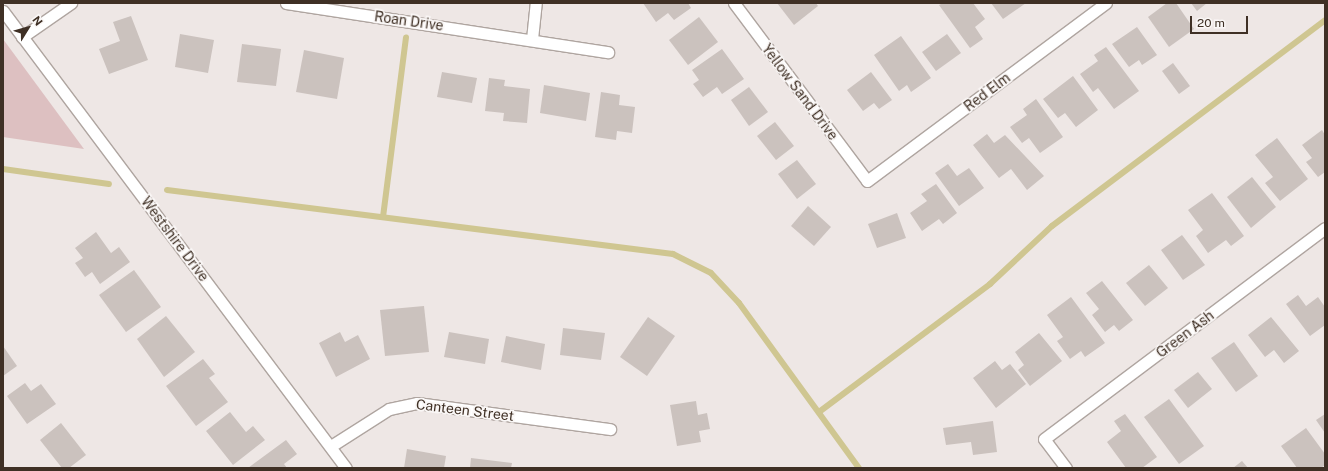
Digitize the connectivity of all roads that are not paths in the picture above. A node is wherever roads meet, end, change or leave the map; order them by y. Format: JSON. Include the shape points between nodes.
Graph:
{"nodes":[{"id":1,"x":71,"y":3,"type":"edge"},
{"id":2,"x":286,"y":3,"type":"edge"},
{"id":3,"x":536,"y":3,"type":"edge"},
{"id":4,"x":734,"y":3,"type":"edge"},
{"id":5,"x":1106,"y":3,"type":"edge"},
{"id":6,"x":3,"y":11,"type":"edge"},
{"id":7,"x":22,"y":37,"type":"junction"},
{"id":8,"x":532,"y":39,"type":"junction"},
{"id":9,"x":608,"y":52,"type":"dead end"},
{"id":10,"x":867,"y":181,"type":"joint"},
{"id":11,"x":1325,"y":228,"type":"edge"},
{"id":12,"x":610,"y":429,"type":"dead end"},
{"id":13,"x":331,"y":446,"type":"junction"},
{"id":14,"x":346,"y":468,"type":"edge"},
{"id":15,"x":1066,"y":468,"type":"edge"}],
"edges":[{"from":1,"to":7,"type":"street"},
{"from":2,"to":8,"type":"street","name":"Roan Drive"},
{"from":3,"to":8,"type":"street"},
{"from":4,"to":10,"type":"street","name":"Yellow Sand Drive"},
{"from":5,"to":10,"type":"street","name":"Red Elm"},
{"from":6,"to":7,"type":"street","name":"Westshire Drive"},
{"from":7,"to":13,"type":"street","name":"Westshire Drive"},
{"from":8,"to":9,"type":"street","name":"Roan Drive"},
{"from":11,"to":15,"type":"street","name":"Green Ash","via":[[1044,439]]},
{"from":12,"to":13,"type":"street","name":"Canteen Street","via":[[417,403],[389,409]]},
{"from":13,"to":14,"type":"street","name":"Westshire Drive"}]}
